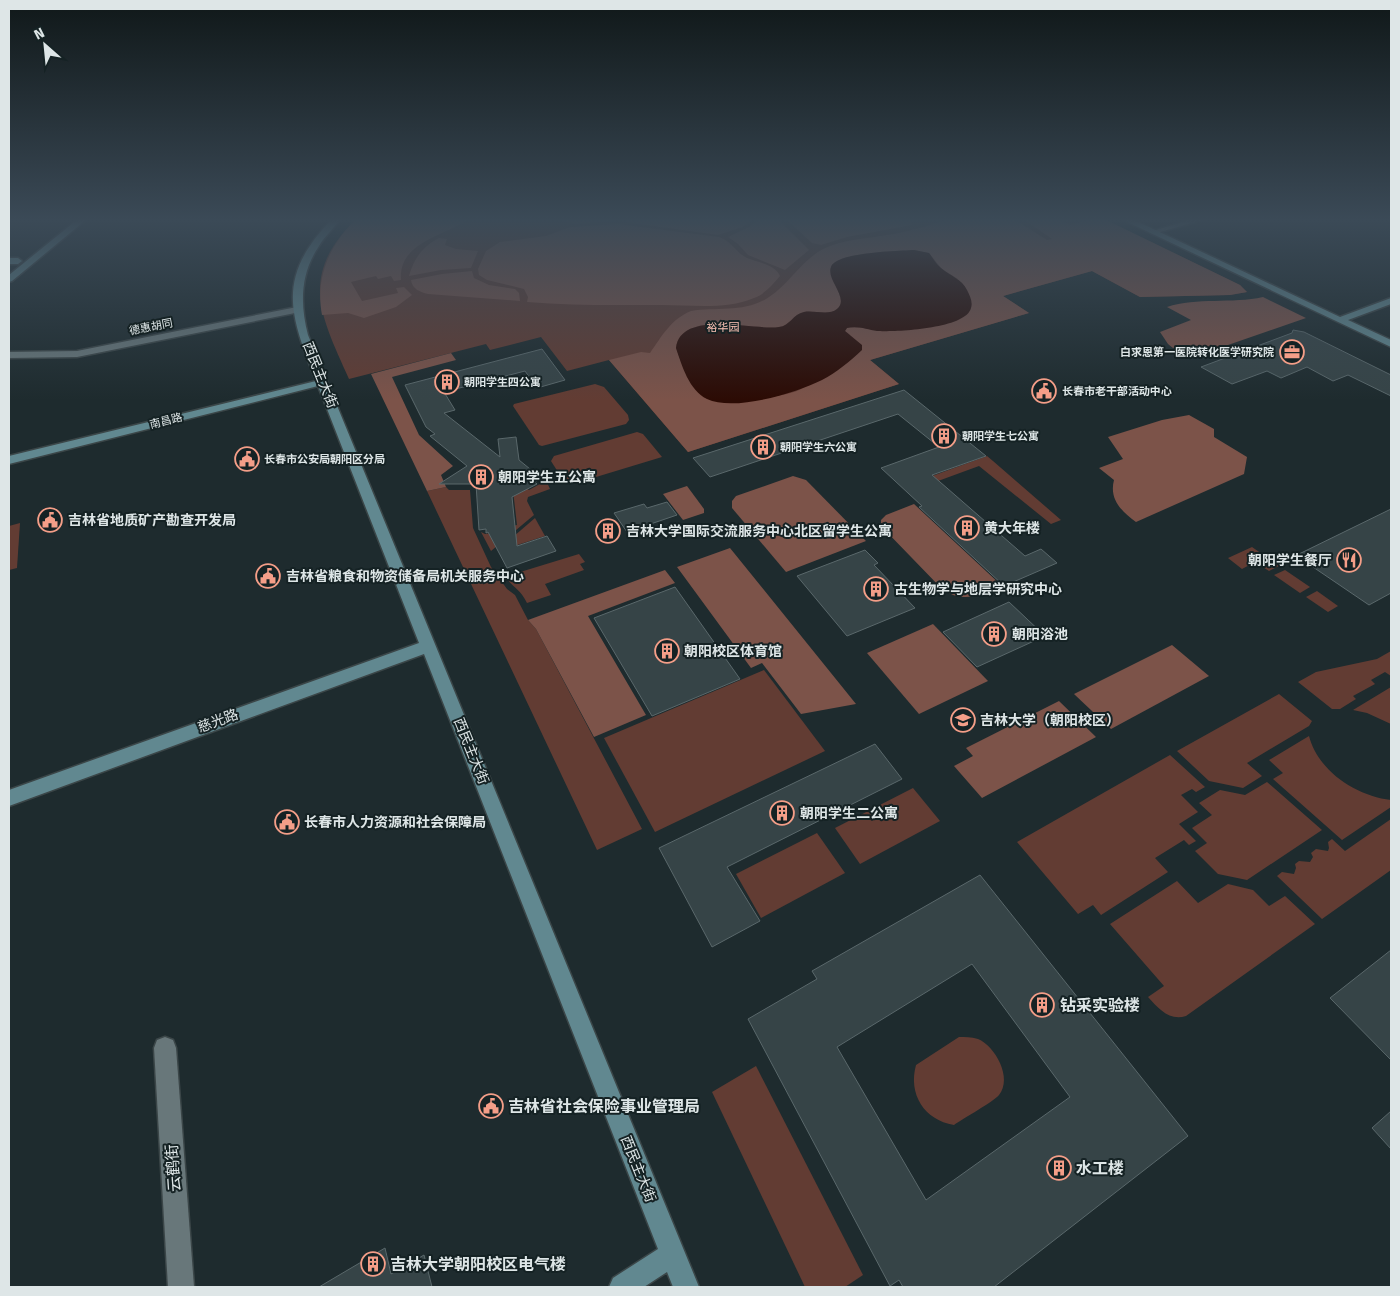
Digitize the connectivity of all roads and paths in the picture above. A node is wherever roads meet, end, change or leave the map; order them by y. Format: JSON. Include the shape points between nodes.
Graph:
{"nodes":[{"id":1,"x":300,"y":279,"type":"edge"},
{"id":2,"x":1254,"y":279,"type":"edge"},
{"id":3,"x":1391,"y":301,"type":"edge"},
{"id":4,"x":297,"y":310,"type":"junction"},
{"id":5,"x":1340,"y":320,"type":"junction"},
{"id":6,"x":1391,"y":344,"type":"edge"},
{"id":7,"x":9,"y":355,"type":"edge"},
{"id":8,"x":323,"y":382,"type":"junction"},
{"id":9,"x":9,"y":460,"type":"edge"},
{"id":10,"x":428,"y":646,"type":"junction"},
{"id":11,"x":9,"y":798,"type":"edge"},
{"id":12,"x":165,"y":1048,"type":"dead end"},
{"id":13,"x":672,"y":1254,"type":"junction"},
{"id":14,"x":181,"y":1287,"type":"edge"},
{"id":15,"x":622,"y":1287,"type":"edge"},
{"id":16,"x":686,"y":1287,"type":"edge"}],
"edges":[{"from":1,"to":4,"type":"main road","name":"西民主大街"},
{"from":2,"to":5,"type":"main road"},
{"from":3,"to":5,"type":"main road"},
{"from":4,"to":7,"type":"street","name":"德惠胡同","via":[[77,354]]},
{"from":4,"to":8,"type":"main road","name":"西民主大街"},
{"from":5,"to":6,"type":"main road"},
{"from":8,"to":9,"type":"main road","name":"南昌路"},
{"from":8,"to":10,"type":"main road","name":"西民主大街"},
{"from":10,"to":11,"type":"main road","name":"慈光路"},
{"from":10,"to":13,"type":"main road","name":"西民主大街"},
{"from":12,"to":14,"type":"street","name":"云鹤街"},
{"from":13,"to":15,"type":"main road"},
{"from":13,"to":16,"type":"main road","name":"西民主大街"}]}
